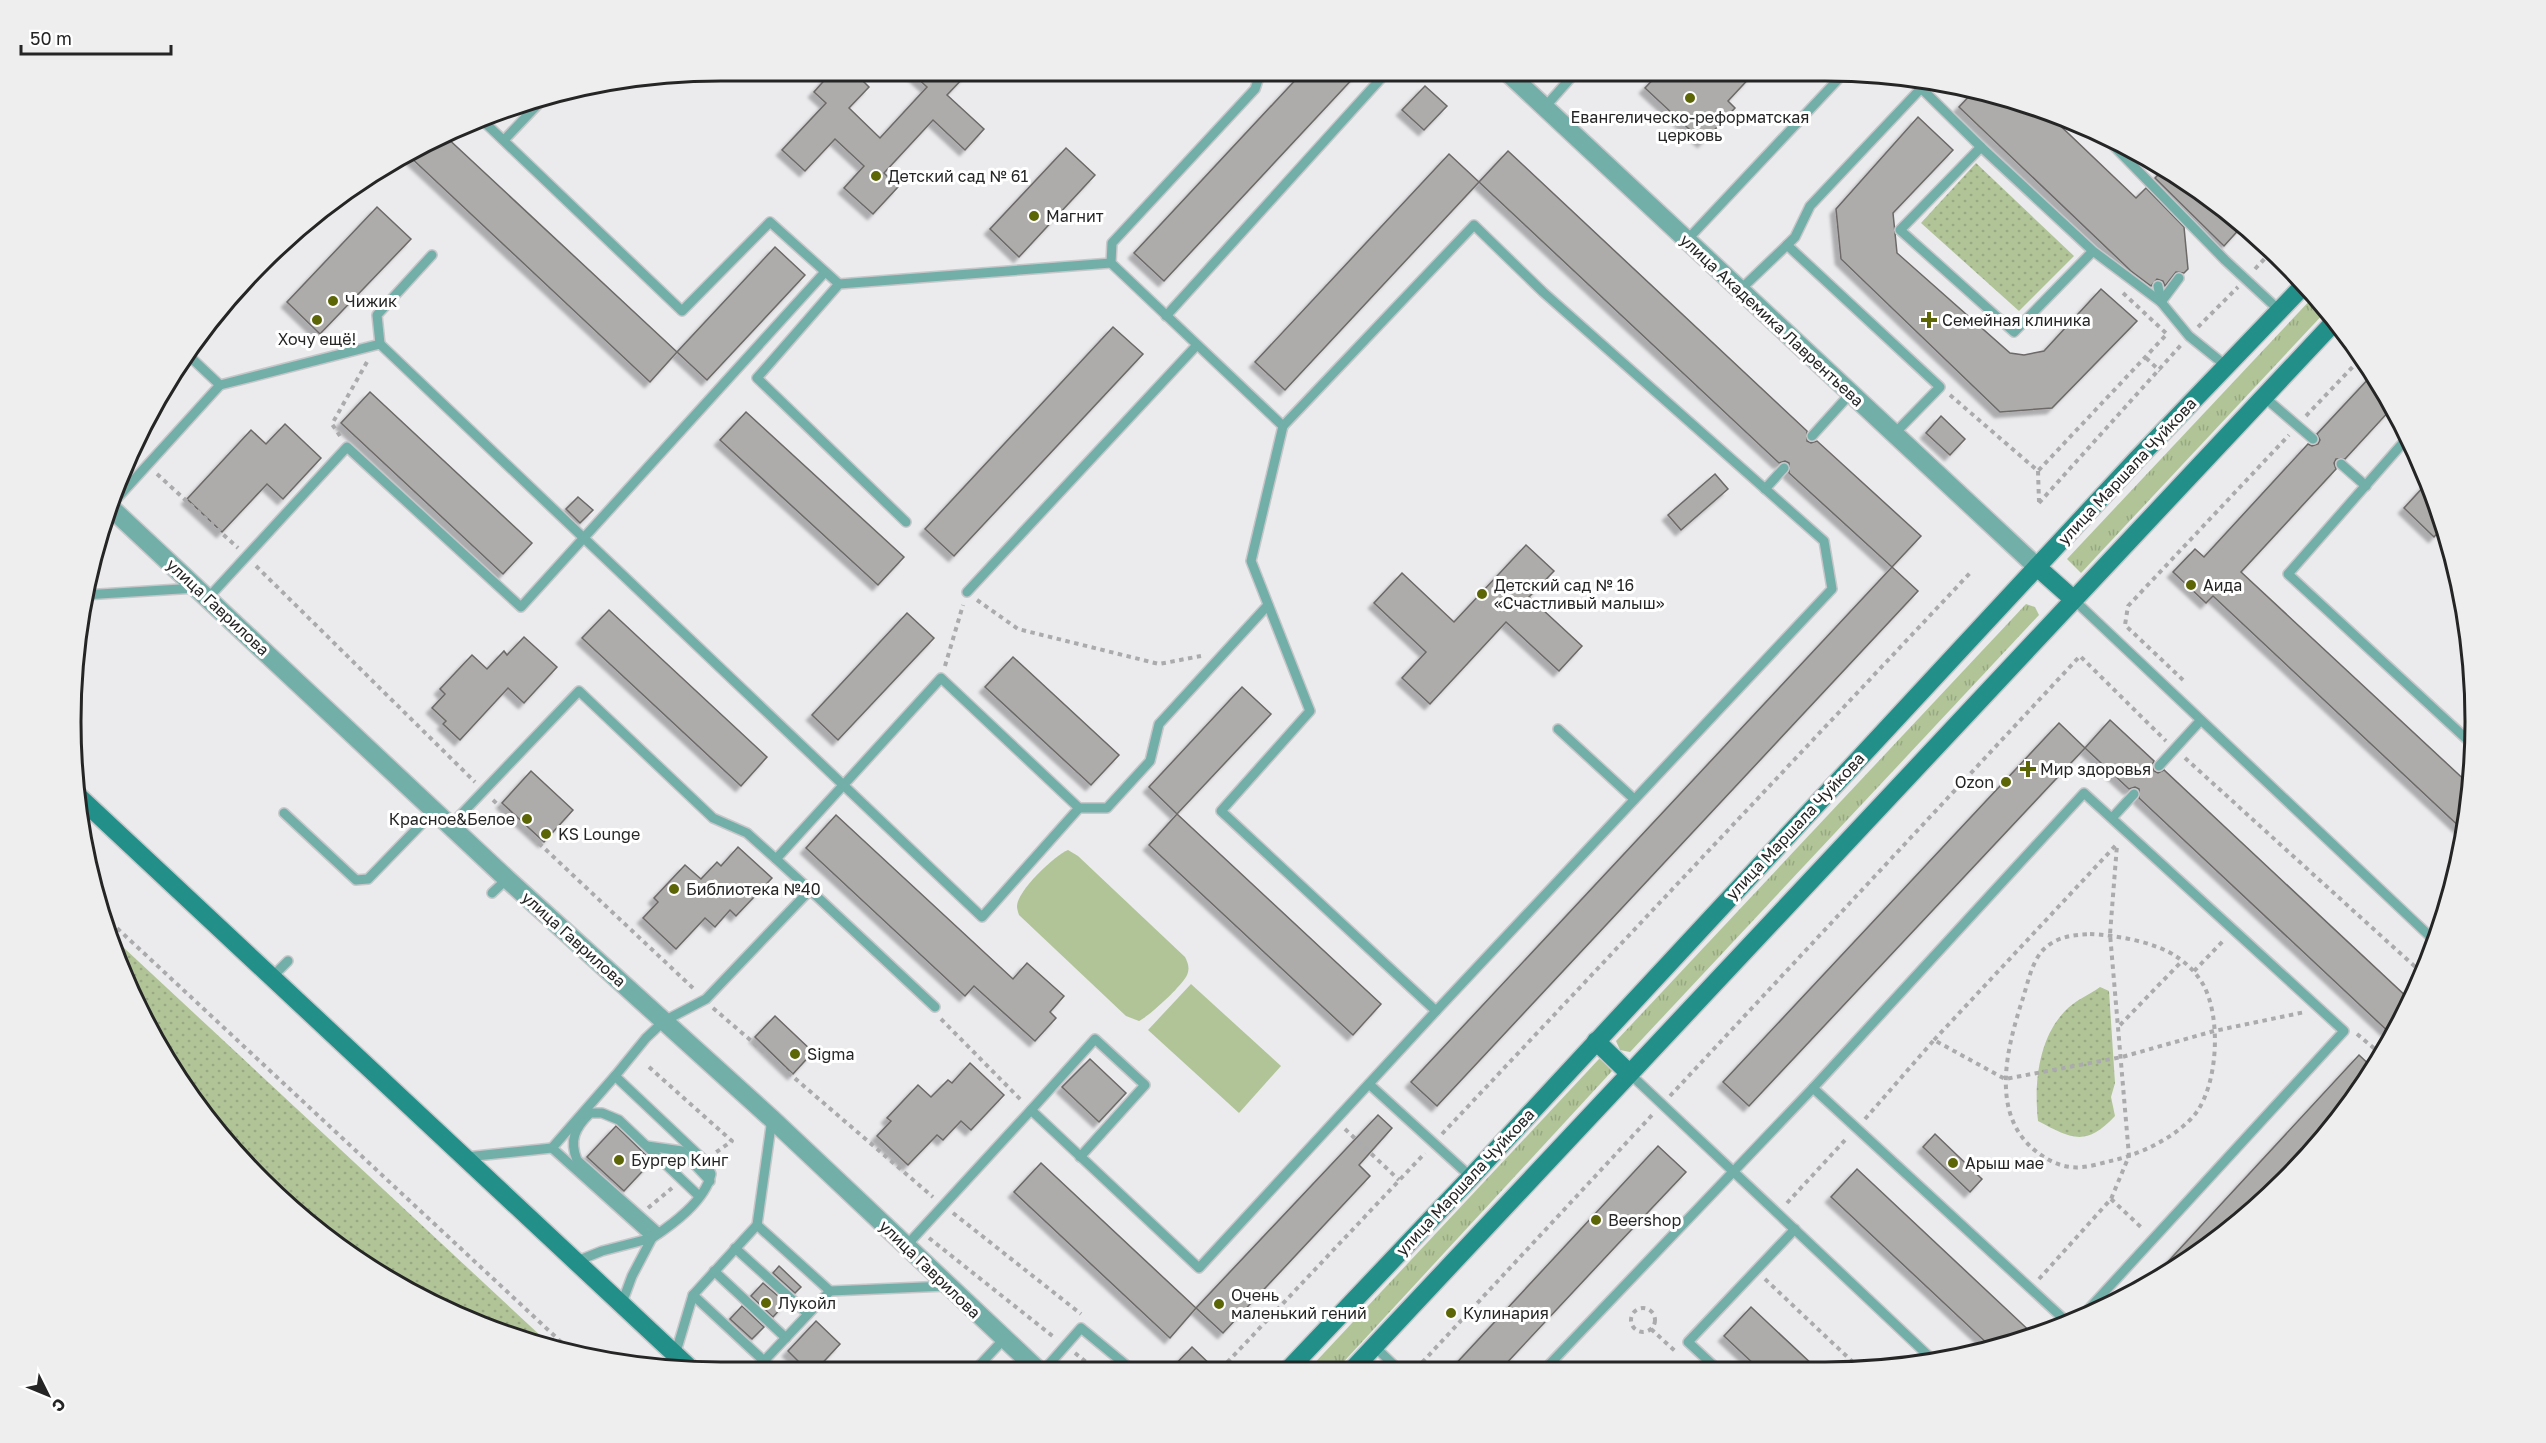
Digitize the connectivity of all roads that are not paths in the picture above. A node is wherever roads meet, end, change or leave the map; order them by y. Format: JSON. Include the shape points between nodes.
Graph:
{"nodes":[{"id":1,"x":1258,"y":81,"type":"edge"},
{"id":2,"x":1379,"y":81,"type":"edge"},
{"id":3,"x":1517,"y":81,"type":"edge"},
{"id":4,"x":1568,"y":81,"type":"edge"},
{"id":5,"x":1834,"y":81,"type":"edge"},
{"id":6,"x":1921,"y":88,"type":"edge"},
{"id":7,"x":1928,"y":89,"type":"edge"},
{"id":8,"x":1545,"y":107,"type":"junction"},
{"id":9,"x":533,"y":110,"type":"edge"},
{"id":10,"x":488,"y":125,"type":"edge"},
{"id":11,"x":505,"y":140,"type":"junction"},
{"id":12,"x":1981,"y":147,"type":"junction"},
{"id":13,"x":2122,"y":155,"type":"edge"},
{"id":14,"x":1687,"y":240,"type":"junction"},
{"id":15,"x":1787,"y":245,"type":"junction"},
{"id":16,"x":2093,"y":251,"type":"junction"},
{"id":17,"x":432,"y":255,"type":"dead end"},
{"id":18,"x":1111,"y":263,"type":"junction"},
{"id":19,"x":825,"y":272,"type":"junction"},
{"id":20,"x":2179,"y":278,"type":"dead end"},
{"id":21,"x":839,"y":284,"type":"junction"},
{"id":22,"x":2158,"y":286,"type":"dead end"},
{"id":23,"x":1740,"y":290,"type":"junction"},
{"id":24,"x":2298,"y":291,"type":"edge"},
{"id":25,"x":2161,"y":302,"type":"junction"},
{"id":26,"x":2280,"y":311,"type":"junction"},
{"id":27,"x":1166,"y":316,"type":"junction"},
{"id":28,"x":2329,"y":327,"type":"edge"},
{"id":29,"x":380,"y":344,"type":"junction"},
{"id":30,"x":1197,"y":345,"type":"junction"},
{"id":31,"x":193,"y":360,"type":"edge"},
{"id":32,"x":2226,"y":365,"type":"junction"},
{"id":33,"x":220,"y":385,"type":"junction"},
{"id":34,"x":1851,"y":393,"type":"junction"},
{"id":35,"x":2263,"y":396,"type":"junction"},
{"id":36,"x":1283,"y":426,"type":"junction"},
{"id":37,"x":1894,"y":434,"type":"junction"},
{"id":38,"x":1812,"y":436,"type":"dead end"},
{"id":39,"x":2313,"y":439,"type":"dead end"},
{"id":40,"x":2402,"y":444,"type":"edge"},
{"id":41,"x":2341,"y":464,"type":"dead end"},
{"id":42,"x":1784,"y":468,"type":"dead end"},
{"id":43,"x":2366,"y":486,"type":"junction"},
{"id":44,"x":125,"y":489,"type":"edge"},
{"id":45,"x":1765,"y":489,"type":"junction"},
{"id":46,"x":116,"y":512,"type":"edge"},
{"id":47,"x":906,"y":522,"type":"dead end"},
{"id":48,"x":584,"y":539,"type":"junction"},
{"id":49,"x":2037,"y":567,"type":"junction"},
{"id":50,"x":967,"y":592,"type":"road end"},
{"id":51,"x":203,"y":593,"type":"junction"},
{"id":52,"x":94,"y":595,"type":"edge"},
{"id":53,"x":2073,"y":599,"type":"junction"},
{"id":54,"x":1268,"y":605,"type":"junction"},
{"id":55,"x":2200,"y":721,"type":"junction"},
{"id":56,"x":1558,"y":729,"type":"dead end"},
{"id":57,"x":2465,"y":737,"type":"edge"},
{"id":58,"x":2159,"y":766,"type":"dead end"},
{"id":59,"x":844,"y":786,"type":"junction"},
{"id":60,"x":2134,"y":794,"type":"dead end"},
{"id":61,"x":1634,"y":799,"type":"junction"},
{"id":62,"x":86,"y":803,"type":"edge"},
{"id":63,"x":1079,"y":808,"type":"junction"},
{"id":64,"x":435,"y":810,"type":"junction"},
{"id":65,"x":284,"y":813,"type":"dead end"},
{"id":66,"x":2112,"y":818,"type":"junction"},
{"id":67,"x":452,"y":825,"type":"junction"},
{"id":68,"x":776,"y":859,"type":"junction"},
{"id":69,"x":507,"y":879,"type":"junction"},
{"id":70,"x":810,"y":890,"type":"junction"},
{"id":71,"x":492,"y":893,"type":"dead end"},
{"id":72,"x":2428,"y":935,"type":"edge"},
{"id":73,"x":288,"y":961,"type":"dead end"},
{"id":74,"x":272,"y":977,"type":"junction"},
{"id":75,"x":935,"y":1007,"type":"road end"},
{"id":76,"x":1436,"y":1011,"type":"junction"},
{"id":77,"x":664,"y":1021,"type":"junction"},
{"id":78,"x":1596,"y":1041,"type":"junction"},
{"id":79,"x":1629,"y":1072,"type":"junction"},
{"id":80,"x":615,"y":1076,"type":"junction"},
{"id":81,"x":1369,"y":1084,"type":"junction"},
{"id":82,"x":1813,"y":1088,"type":"junction"},
{"id":83,"x":1031,"y":1110,"type":"junction"},
{"id":84,"x":772,"y":1119,"type":"junction"},
{"id":85,"x":646,"y":1145,"type":"junction"},
{"id":86,"x":552,"y":1148,"type":"junction"},
{"id":87,"x":466,"y":1157,"type":"junction"},
{"id":88,"x":1080,"y":1157,"type":"junction"},
{"id":89,"x":1734,"y":1170,"type":"junction"},
{"id":90,"x":1471,"y":1177,"type":"junction"},
{"id":91,"x":710,"y":1181,"type":"junction"},
{"id":92,"x":699,"y":1196,"type":"junction"},
{"id":93,"x":757,"y":1226,"type":"junction"},
{"id":94,"x":1795,"y":1229,"type":"junction"},
{"id":95,"x":655,"y":1235,"type":"junction"},
{"id":96,"x":906,"y":1246,"type":"junction"},
{"id":97,"x":735,"y":1248,"type":"junction"},
{"id":98,"x":577,"y":1261,"type":"junction"},
{"id":99,"x":714,"y":1271,"type":"junction"},
{"id":100,"x":947,"y":1286,"type":"junction"},
{"id":101,"x":830,"y":1291,"type":"junction"},
{"id":102,"x":693,"y":1295,"type":"junction"},
{"id":103,"x":2096,"y":1301,"type":"edge"},
{"id":104,"x":622,"y":1304,"type":"junction"},
{"id":105,"x":808,"y":1314,"type":"junction"},
{"id":106,"x":2061,"y":1316,"type":"edge"},
{"id":107,"x":786,"y":1338,"type":"junction"},
{"id":108,"x":1004,"y":1340,"type":"junction"},
{"id":109,"x":1374,"y":1346,"type":"junction"},
{"id":110,"x":1926,"y":1354,"type":"edge"},
{"id":111,"x":675,"y":1355,"type":"junction"},
{"id":112,"x":682,"y":1361,"type":"edge"},
{"id":113,"x":983,"y":1362,"type":"edge"},
{"id":114,"x":1029,"y":1362,"type":"edge"},
{"id":115,"x":1051,"y":1362,"type":"edge"},
{"id":116,"x":1122,"y":1362,"type":"edge"},
{"id":117,"x":1296,"y":1362,"type":"edge"},
{"id":118,"x":1359,"y":1362,"type":"edge"},
{"id":119,"x":1391,"y":1362,"type":"edge"},
{"id":120,"x":1552,"y":1362,"type":"edge"},
{"id":121,"x":1710,"y":1362,"type":"edge"}],
"edges":[{"from":1,"to":18,"type":"lane","via":[[1255,89],[1112,243]]},
{"from":2,"to":27,"type":"lane"},
{"from":3,"to":8,"type":"street","name":"улица Академика Лаврентьева"},
{"from":4,"to":8,"type":"lane"},
{"from":5,"to":14,"type":"lane"},
{"from":6,"to":15,"type":"lane","via":[[1810,206]]},
{"from":7,"to":12,"type":"lane"},
{"from":8,"to":14,"type":"street","name":"улица Академика Лаврентьева"},
{"from":9,"to":11,"type":"lane"},
{"from":10,"to":11,"type":"lane"},
{"from":11,"to":19,"type":"lane","via":[[682,311],[771,222]]},
{"from":12,"to":16,"type":"lane"},
{"from":12,"to":16,"type":"lane","via":[[1900,230],[2014,332]]},
{"from":13,"to":26,"type":"lane"},
{"from":14,"to":23,"type":"street","name":"улица Академика Лаврентьева"},
{"from":15,"to":23,"type":"lane"},
{"from":15,"to":37,"type":"lane","via":[[1940,387]]},
{"from":16,"to":25,"type":"lane"},
{"from":17,"to":29,"type":"lane","via":[[377,315]]},
{"from":18,"to":21,"type":"lane"},
{"from":18,"to":27,"type":"lane"},
{"from":19,"to":21,"type":"lane"},
{"from":19,"to":48,"type":"lane"},
{"from":20,"to":25,"type":"lane"},
{"from":21,"to":47,"type":"lane","via":[[757,378]]},
{"from":22,"to":25,"type":"lane"},
{"from":23,"to":34,"type":"street","name":"улица Академика Лаврентьева"},
{"from":24,"to":26,"type":"main road","name":"улица Маршала Чуйкова"},
{"from":25,"to":32,"type":"lane","via":[[2189,336]]},
{"from":26,"to":32,"type":"main road","name":"улица Маршала Чуйкова"},
{"from":27,"to":30,"type":"lane"},
{"from":28,"to":35,"type":"main road"},
{"from":29,"to":33,"type":"lane"},
{"from":29,"to":48,"type":"lane"},
{"from":30,"to":36,"type":"lane"},
{"from":30,"to":50,"type":"lane"},
{"from":31,"to":33,"type":"lane"},
{"from":32,"to":49,"type":"main road","name":"улица Маршала Чуйкова"},
{"from":33,"to":44,"type":"lane"},
{"from":34,"to":37,"type":"street","name":"улица Академика Лаврентьева"},
{"from":34,"to":38,"type":"lane"},
{"from":35,"to":39,"type":"lane"},
{"from":35,"to":53,"type":"main road"},
{"from":36,"to":45,"type":"lane","via":[[1474,225],[1543,292]]},
{"from":36,"to":54,"type":"lane","via":[[1251,561]]},
{"from":37,"to":49,"type":"street","name":"улица Академика Лаврентьева"},
{"from":40,"to":43,"type":"lane"},
{"from":41,"to":43,"type":"lane"},
{"from":42,"to":45,"type":"lane"},
{"from":43,"to":57,"type":"lane","via":[[2288,574]]},
{"from":45,"to":61,"type":"lane","via":[[1824,541],[1832,589]]},
{"from":46,"to":51,"type":"street","name":"улица Гаврилова"},
{"from":48,"to":51,"type":"lane","via":[[521,607],[347,447],[247,556]]},
{"from":48,"to":59,"type":"lane"},
{"from":49,"to":53,"type":"main road"},
{"from":49,"to":78,"type":"main road","name":"улица Маршала Чуйкова"},
{"from":51,"to":52,"type":"lane"},
{"from":51,"to":64,"type":"street","name":"улица Гаврилова"},
{"from":53,"to":55,"type":"lane"},
{"from":53,"to":79,"type":"main road"},
{"from":54,"to":63,"type":"lane","via":[[1159,724],[1150,761],[1107,808]]},
{"from":54,"to":76,"type":"lane","via":[[1310,711],[1221,812]]},
{"from":55,"to":58,"type":"lane"},
{"from":55,"to":72,"type":"lane"},
{"from":56,"to":61,"type":"lane"},
{"from":59,"to":63,"type":"lane","via":[[941,678]]},
{"from":59,"to":63,"type":"lane","via":[[982,917]]},
{"from":59,"to":68,"type":"lane"},
{"from":60,"to":66,"type":"lane"},
{"from":61,"to":76,"type":"lane"},
{"from":62,"to":74,"type":"main road"},
{"from":64,"to":65,"type":"lane","via":[[368,879],[356,880]]},
{"from":64,"to":67,"type":"street","name":"улица Гаврилова"},
{"from":66,"to":82,"type":"lane","via":[[2084,793]]},
{"from":66,"to":103,"type":"lane","via":[[2344,1031]]},
{"from":67,"to":68,"type":"lane","via":[[579,691],[713,818],[747,833]]},
{"from":67,"to":69,"type":"street","name":"улица Гаврилова"},
{"from":68,"to":70,"type":"lane"},
{"from":69,"to":71,"type":"lane"},
{"from":69,"to":77,"type":"street","name":"улица Гаврилова"},
{"from":70,"to":75,"type":"lane"},
{"from":70,"to":77,"type":"lane","via":[[706,999]]},
{"from":73,"to":74,"type":"lane"},
{"from":74,"to":87,"type":"main road"},
{"from":76,"to":81,"type":"lane"},
{"from":77,"to":80,"type":"lane"},
{"from":77,"to":84,"type":"street","name":"улица Гаврилова"},
{"from":78,"to":79,"type":"main road"},
{"from":78,"to":90,"type":"main road","name":"улица Маршала Чуйкова"},
{"from":79,"to":89,"type":"lane"},
{"from":79,"to":109,"type":"main road"},
{"from":80,"to":86,"type":"lane"},
{"from":80,"to":91,"type":"lane","via":[[705,1161]]},
{"from":81,"to":88,"type":"lane","via":[[1199,1268]]},
{"from":81,"to":90,"type":"lane"},
{"from":82,"to":89,"type":"lane"},
{"from":82,"to":106,"type":"lane"},
{"from":83,"to":88,"type":"lane"},
{"from":83,"to":88,"type":"lane","via":[[1095,1039],[1145,1085]]},
{"from":83,"to":96,"type":"lane"},
{"from":84,"to":93,"type":"lane"},
{"from":84,"to":96,"type":"street","name":"улица Гаврилова"},
{"from":85,"to":91,"type":"lane","via":[[682,1151]]},
{"from":85,"to":92,"type":"lane"},
{"from":85,"to":95,"type":"lane","via":[[619,1120],[602,1113],[590,1113],[572,1138],[577,1160]]},
{"from":86,"to":87,"type":"lane"},
{"from":86,"to":95,"type":"lane"},
{"from":87,"to":98,"type":"main road"},
{"from":89,"to":94,"type":"lane"},
{"from":89,"to":120,"type":"lane"},
{"from":90,"to":117,"type":"main road","name":"улица Маршала Чуйкова"},
{"from":91,"to":92,"type":"lane"},
{"from":92,"to":95,"type":"lane","via":[[673,1225]]},
{"from":93,"to":97,"type":"lane"},
{"from":93,"to":101,"type":"lane"},
{"from":94,"to":110,"type":"lane"},
{"from":94,"to":121,"type":"lane","via":[[1688,1342]]},
{"from":95,"to":98,"type":"lane"},
{"from":95,"to":104,"type":"lane","via":[[632,1276]]},
{"from":96,"to":100,"type":"street","name":"улица Гаврилова"},
{"from":97,"to":99,"type":"lane"},
{"from":97,"to":105,"type":"lane"},
{"from":98,"to":104,"type":"main road"},
{"from":99,"to":102,"type":"lane"},
{"from":99,"to":107,"type":"lane"},
{"from":100,"to":101,"type":"lane"},
{"from":100,"to":108,"type":"street","name":"улица Гаврилова"},
{"from":101,"to":105,"type":"lane"},
{"from":102,"to":107,"type":"lane","via":[[764,1361]]},
{"from":102,"to":111,"type":"lane"},
{"from":104,"to":111,"type":"main road"},
{"from":105,"to":107,"type":"lane"},
{"from":108,"to":113,"type":"lane"},
{"from":108,"to":114,"type":"street","name":"улица Гаврилова"},
{"from":109,"to":118,"type":"main road"},
{"from":109,"to":119,"type":"lane"},
{"from":111,"to":112,"type":"main road"},
{"from":115,"to":116,"type":"lane","via":[[1082,1328]]}]}
